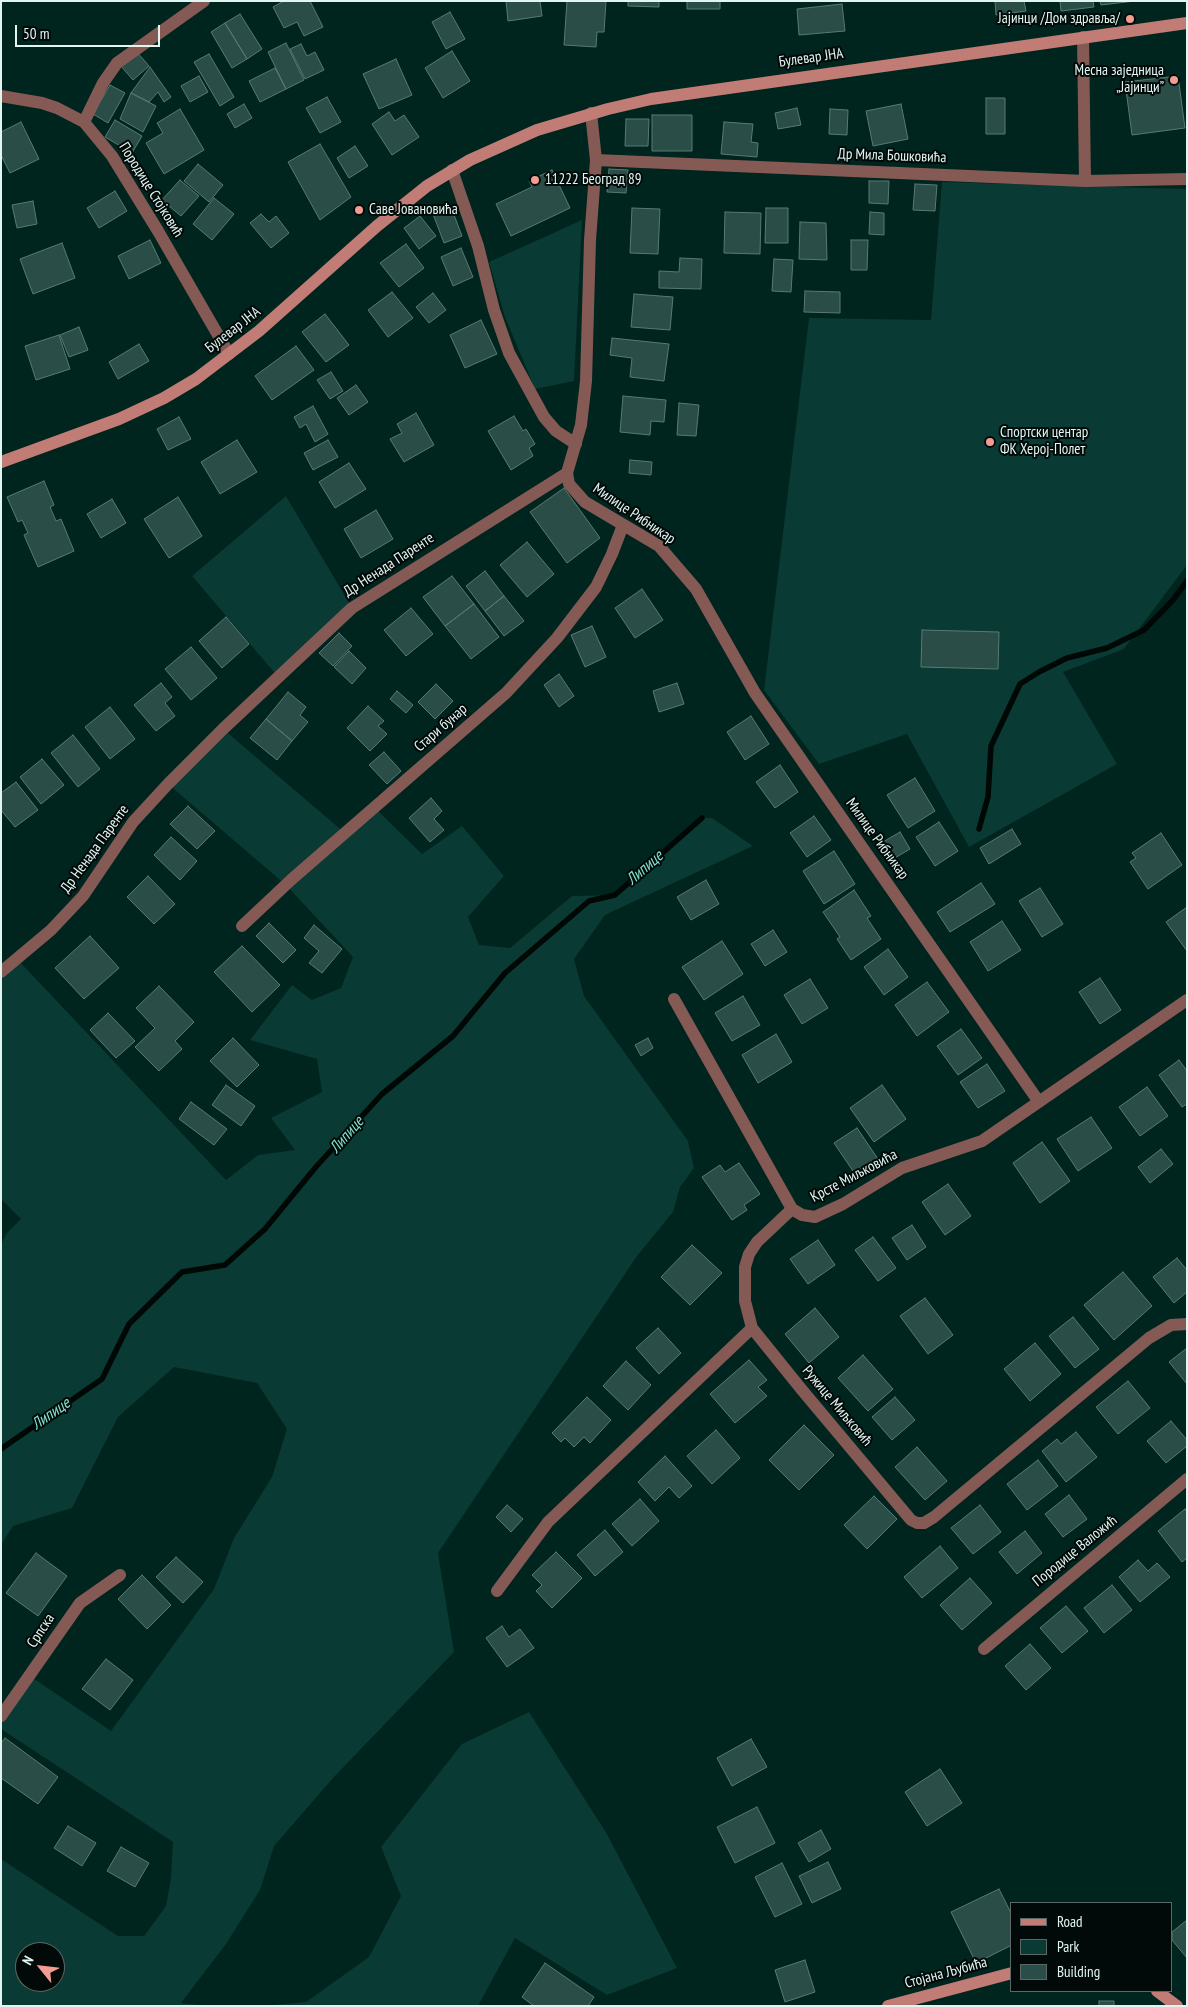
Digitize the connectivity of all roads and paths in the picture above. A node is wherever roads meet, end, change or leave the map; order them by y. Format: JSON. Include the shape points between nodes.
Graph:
{"nodes":[{"id":1,"x":204,"y":1,"type":"edge"},
{"id":2,"x":1187,"y":23,"type":"edge"},
{"id":3,"x":1083,"y":37,"type":"junction"},
{"id":4,"x":1,"y":96,"type":"edge"},
{"id":5,"x":591,"y":113,"type":"junction"},
{"id":6,"x":84,"y":122,"type":"junction"},
{"id":7,"x":596,"y":160,"type":"junction"},
{"id":8,"x":452,"y":170,"type":"junction"},
{"id":9,"x":1187,"y":180,"type":"edge"},
{"id":10,"x":1085,"y":181,"type":"junction"},
{"id":11,"x":229,"y":354,"type":"junction"},
{"id":12,"x":576,"y":444,"type":"junction"},
{"id":13,"x":1,"y":462,"type":"edge"},
{"id":14,"x":567,"y":473,"type":"junction"},
{"id":15,"x":623,"y":525,"type":"junction"},
{"id":16,"x":242,"y":926,"type":"dead end"},
{"id":17,"x":1,"y":972,"type":"edge"},
{"id":18,"x":674,"y":999,"type":"dead end"},
{"id":19,"x":1187,"y":1000,"type":"edge"},
{"id":20,"x":1039,"y":1102,"type":"junction"},
{"id":21,"x":792,"y":1209,"type":"junction"},
{"id":22,"x":1187,"y":1324,"type":"edge"},
{"id":23,"x":752,"y":1328,"type":"junction"},
{"id":24,"x":1187,"y":1478,"type":"edge"},
{"id":25,"x":120,"y":1575,"type":"dead end"},
{"id":26,"x":497,"y":1591,"type":"dead end"},
{"id":27,"x":984,"y":1649,"type":"dead end"},
{"id":28,"x":1,"y":1716,"type":"edge"},
{"id":29,"x":1010,"y":1974,"type":"edge"},
{"id":30,"x":1158,"y":1992,"type":"edge"},
{"id":31,"x":888,"y":2006,"type":"edge"},
{"id":32,"x":1177,"y":2006,"type":"edge"}],
"edges":[{"from":1,"to":6,"type":"street","via":[[117,63]]},
{"from":2,"to":3,"type":"main road","name":"Булевар ЈНА"},
{"from":3,"to":5,"type":"main road","name":"Булевар ЈНА","via":[[660,98]]},
{"from":3,"to":10,"type":"street"},
{"from":4,"to":6,"type":"street","name":"Породице Стојковић","via":[[42,103]]},
{"from":5,"to":7,"type":"street"},
{"from":5,"to":8,"type":"main road","name":"Булевар ЈНА","via":[[536,130]]},
{"from":6,"to":11,"type":"street","name":"Породице Стојковић","via":[[112,156]]},
{"from":7,"to":10,"type":"street","name":"Др Мила Бошковића"},
{"from":7,"to":12,"type":"street","via":[[586,381]]},
{"from":8,"to":11,"type":"main road","name":"Булевар ЈНА","via":[[377,226]]},
{"from":8,"to":12,"type":"street","via":[[509,353],[544,417],[556,432]]},
{"from":9,"to":10,"type":"street","name":"Др Мила Бошковића"},
{"from":11,"to":13,"type":"main road","name":"Булевар ЈНА","via":[[196,379],[128,415]]},
{"from":12,"to":14,"type":"street"},
{"from":14,"to":15,"type":"street","name":"Милице Рибникар","via":[[569,484],[585,502]]},
{"from":14,"to":17,"type":"street","name":"Др Ненада Паренте","via":[[352,608],[168,784],[133,822],[83,896],[51,930]]},
{"from":15,"to":16,"type":"street","name":"Стари бунар","via":[[596,587],[557,638],[506,692]]},
{"from":15,"to":20,"type":"street","name":"Милице Рибникар","via":[[658,546],[696,589],[755,693]]},
{"from":18,"to":21,"type":"street","name":"Крсте Миљковића"},
{"from":19,"to":20,"type":"street"},
{"from":20,"to":21,"type":"street","name":"Крсте Миљковића","via":[[982,1141],[902,1168],[823,1214],[808,1217]]},
{"from":21,"to":23,"type":"street","via":[[757,1242],[749,1254],[745,1267],[745,1301]]},
{"from":22,"to":23,"type":"street","name":"Ружице Миљковић","via":[[1171,1325],[1149,1338],[924,1523],[911,1520]]},
{"from":23,"to":26,"type":"street","via":[[548,1522]]},
{"from":24,"to":27,"type":"street","name":"Породице Валожић"},
{"from":25,"to":28,"type":"street","name":"Српска","via":[[80,1603]]},
{"from":29,"to":31,"type":"main road","name":"Стојана Љубића"},
{"from":30,"to":32,"type":"main road"}]}
